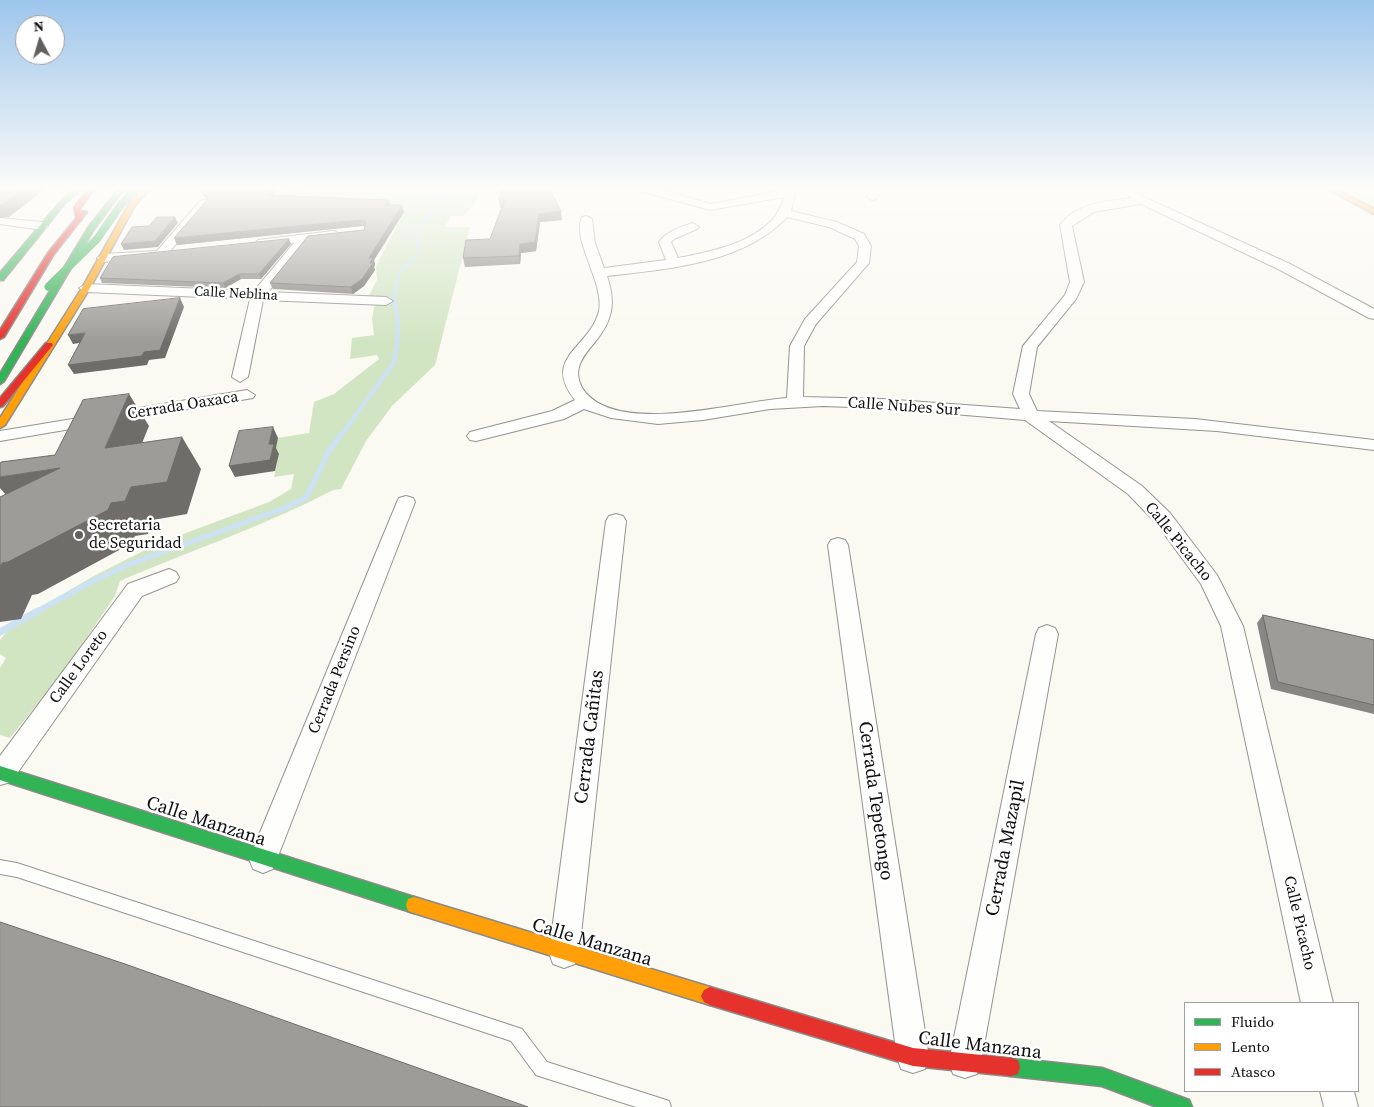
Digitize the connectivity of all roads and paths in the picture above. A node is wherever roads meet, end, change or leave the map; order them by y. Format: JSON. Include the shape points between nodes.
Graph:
{"nodes":[{"id":1,"x":33,"y":240,"type":"edge"},
{"id":2,"x":59,"y":240,"type":"edge"},
{"id":3,"x":62,"y":240,"type":"edge"},
{"id":4,"x":78,"y":240,"type":"edge"},
{"id":5,"x":84,"y":240,"type":"edge"},
{"id":6,"x":96,"y":240,"type":"edge"},
{"id":7,"x":113,"y":240,"type":"edge"},
{"id":8,"x":173,"y":240,"type":"edge"},
{"id":9,"x":289,"y":240,"type":"edge"},
{"id":10,"x":304,"y":240,"type":"edge"},
{"id":11,"x":588,"y":240,"type":"edge"},
{"id":12,"x":667,"y":240,"type":"edge"},
{"id":13,"x":750,"y":240,"type":"edge"},
{"id":14,"x":861,"y":240,"type":"edge"},
{"id":15,"x":1069,"y":240,"type":"edge"},
{"id":16,"x":1226,"y":240,"type":"edge"},
{"id":17,"x":30,"y":242,"type":"joint"},
{"id":18,"x":248,"y":244,"type":"edge"},
{"id":19,"x":181,"y":251,"type":"edge"},
{"id":20,"x":162,"y":253,"type":"junction"},
{"id":21,"x":103,"y":258,"type":"junction"},
{"id":22,"x":674,"y":263,"type":"junction"},
{"id":23,"x":38,"y":266,"type":"junction"},
{"id":24,"x":598,"y":273,"type":"junction"},
{"id":25,"x":1,"y":276,"type":"edge"},
{"id":26,"x":16,"y":286,"type":"dead end"},
{"id":27,"x":48,"y":286,"type":"junction"},
{"id":28,"x":86,"y":288,"type":"junction"},
{"id":29,"x":257,"y":296,"type":"junction"},
{"id":30,"x":386,"y":301,"type":"dead end"},
{"id":31,"x":1374,"y":315,"type":"edge"},
{"id":32,"x":0,"y":323,"type":"edge"},
{"id":33,"x":0,"y":337,"type":"edge"},
{"id":34,"x":49,"y":345,"type":"junction"},
{"id":35,"x":0,"y":361,"type":"edge"},
{"id":36,"x":240,"y":377,"type":"dead end"},
{"id":37,"x":0,"y":381,"type":"edge"},
{"id":38,"x":247,"y":396,"type":"dead end"},
{"id":39,"x":584,"y":402,"type":"junction"},
{"id":40,"x":795,"y":402,"type":"junction"},
{"id":41,"x":0,"y":404,"type":"edge"},
{"id":42,"x":1031,"y":416,"type":"junction"},
{"id":43,"x":0,"y":425,"type":"edge"},
{"id":44,"x":0,"y":436,"type":"edge"},
{"id":45,"x":476,"y":436,"type":"dead end"},
{"id":46,"x":1374,"y":445,"type":"edge"},
{"id":47,"x":406,"y":502,"type":"dead end"},
{"id":48,"x":616,"y":521,"type":"dead end"},
{"id":49,"x":838,"y":545,"type":"dead end"},
{"id":50,"x":169,"y":577,"type":"dead end"},
{"id":51,"x":1047,"y":634,"type":"dead end"},
{"id":52,"x":1,"y":774,"type":"edge"},
{"id":53,"x":0,"y":859,"type":"edge"},
{"id":54,"x":263,"y":859,"type":"junction"},
{"id":55,"x":0,"y":867,"type":"edge"},
{"id":56,"x":17,"y":870,"type":"junction"},
{"id":57,"x":564,"y":954,"type":"junction"},
{"id":58,"x":1317,"y":1002,"type":"edge"},
{"id":59,"x":913,"y":1057,"type":"junction"},
{"id":60,"x":965,"y":1062,"type":"junction"},
{"id":61,"x":1337,"y":1092,"type":"edge"},
{"id":62,"x":663,"y":1107,"type":"edge"},
{"id":63,"x":1182,"y":1107,"type":"edge"},
{"id":64,"x":1341,"y":1107,"type":"edge"}],
"edges":[{"from":1,"to":17,"type":"main road"},
{"from":2,"to":23,"type":"main road"},
{"from":3,"to":33,"type":"main road"},
{"from":4,"to":27,"type":"main road","bridge":true},
{"from":5,"to":37,"type":"main road"},
{"from":6,"to":27,"type":"main road","bridge":true},
{"from":7,"to":21,"type":"main road"},
{"from":8,"to":20,"type":"street"},
{"from":9,"to":18,"type":"street"},
{"from":10,"to":29,"type":"street"},
{"from":11,"to":24,"type":"street"},
{"from":12,"to":22,"type":"street","via":[[665,242]]},
{"from":13,"to":22,"type":"street"},
{"from":14,"to":40,"type":"street","via":[[865,246],[863,263],[810,322],[797,346]]},
{"from":15,"to":42,"type":"street","via":[[1077,282],[1071,296],[1030,346],[1021,394]]},
{"from":16,"to":31,"type":"street"},
{"from":17,"to":25,"type":"main road"},
{"from":19,"to":20,"type":"street"},
{"from":20,"to":21,"type":"street"},
{"from":21,"to":28,"type":"main road"},
{"from":22,"to":24,"type":"street"},
{"from":23,"to":26,"type":"main road"},
{"from":23,"to":32,"type":"main road"},
{"from":24,"to":39,"type":"street","via":[[605,291],[606,313],[601,325],[579,349],[570,366],[572,385]]},
{"from":27,"to":35,"type":"main road"},
{"from":28,"to":29,"type":"street","name":"Calle Neblina"},
{"from":28,"to":34,"type":"main road"},
{"from":29,"to":30,"type":"street","name":"Calle Neblina"},
{"from":29,"to":36,"type":"street"},
{"from":34,"to":41,"type":"main road"},
{"from":34,"to":43,"type":"main road"},
{"from":38,"to":44,"type":"street","name":"Cerrada Oaxaca"},
{"from":39,"to":40,"type":"street","name":"Calle Nubes Sur","via":[[599,410],[630,418],[663,421],[758,404]]},
{"from":39,"to":45,"type":"street","via":[[558,415]]},
{"from":40,"to":42,"type":"street","name":"Calle Nubes Sur"},
{"from":42,"to":46,"type":"street","name":"Calle Nubes Sur","via":[[1193,424]]},
{"from":42,"to":58,"type":"street","name":"Calle Picacho","via":[[1135,490],[1163,518],[1210,580],[1232,626]]},
{"from":47,"to":54,"type":"street","name":"Cerrada Persino"},
{"from":48,"to":57,"type":"street","name":"Cerrada Cañitas"},
{"from":49,"to":59,"type":"street","name":"Cerrada Tepetongo"},
{"from":50,"to":52,"type":"street","name":"Calle Loreto","via":[[136,590]]},
{"from":51,"to":60,"type":"street","name":"Cerrada Mazapil"},
{"from":52,"to":54,"type":"main road","name":"Calle Manzana"},
{"from":53,"to":56,"type":"lane"},
{"from":54,"to":57,"type":"main road","name":"Calle Manzana"},
{"from":55,"to":56,"type":"lane"},
{"from":56,"to":62,"type":"lane","via":[[516,1035],[542,1069]]},
{"from":57,"to":59,"type":"main road","name":"Calle Manzana"},
{"from":59,"to":60,"type":"main road","name":"Calle Manzana"},
{"from":60,"to":63,"type":"main road","name":"Calle Manzana","via":[[1102,1077]]},
{"from":61,"to":64,"type":"street"}]}
